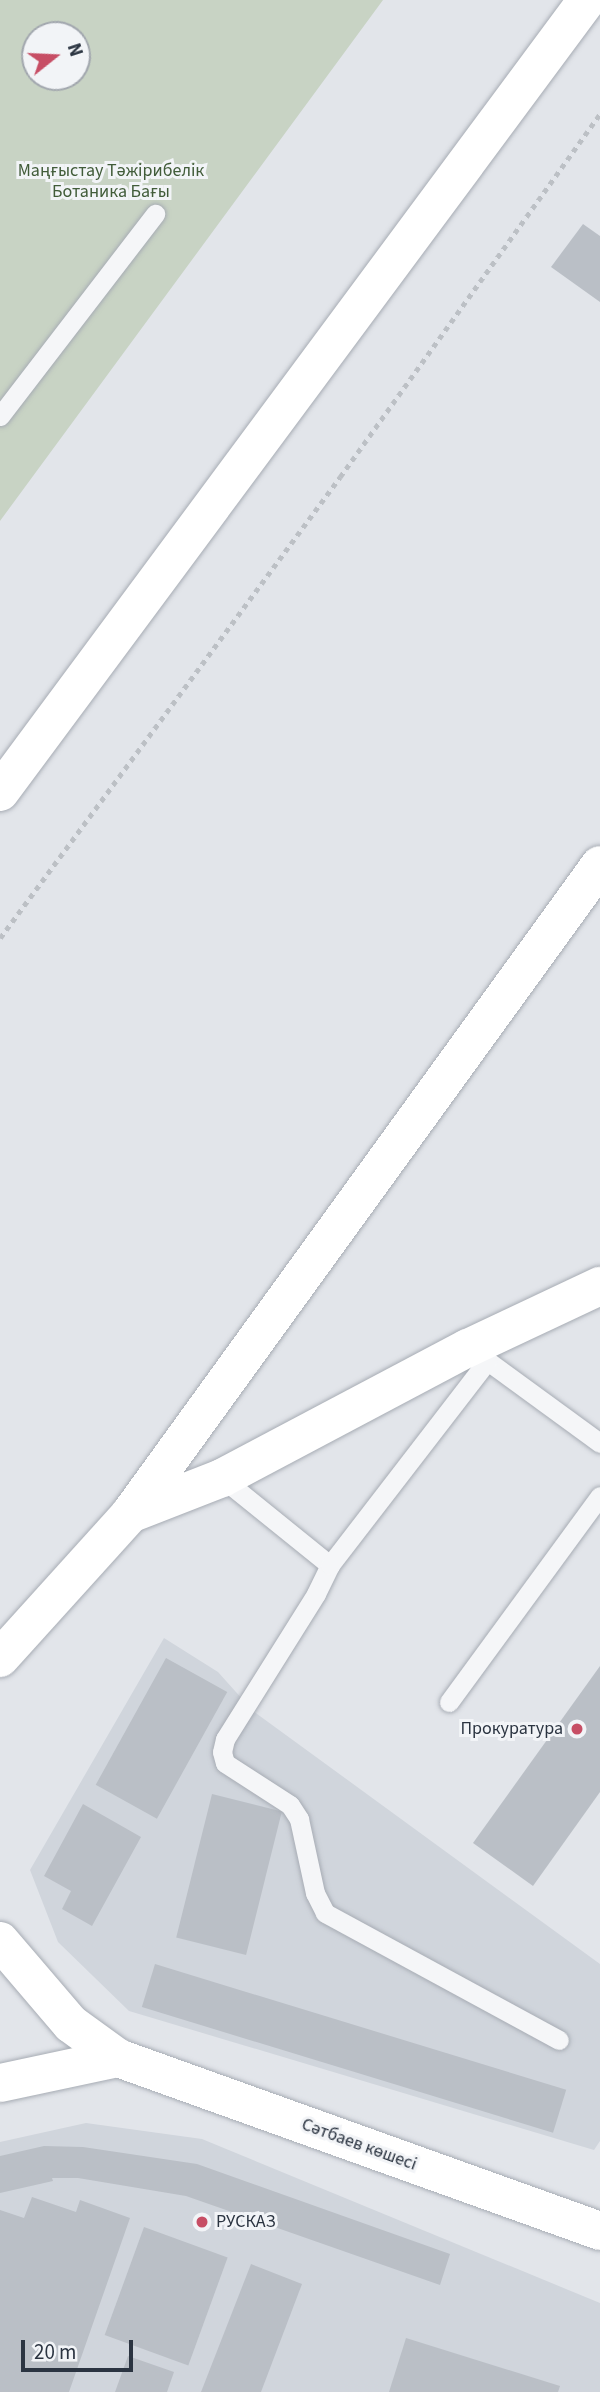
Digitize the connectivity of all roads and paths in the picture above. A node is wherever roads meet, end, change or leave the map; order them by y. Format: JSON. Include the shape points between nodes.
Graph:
{"nodes":[{"id":1,"x":587,"y":0,"type":"edge"},
{"id":2,"x":600,"y":114,"type":"edge"},
{"id":3,"x":155,"y":214,"type":"dead end"},
{"id":4,"x":0,"y":416,"type":"edge"},
{"id":5,"x":0,"y":792,"type":"edge"},
{"id":6,"x":600,"y":865,"type":"edge"},
{"id":7,"x":0,"y":938,"type":"edge"},
{"id":8,"x":600,"y":1286,"type":"edge"},
{"id":9,"x":478,"y":1354,"type":"junction"},
{"id":10,"x":600,"y":1443,"type":"edge"},
{"id":11,"x":222,"y":1478,"type":"junction"},
{"id":12,"x":600,"y":1496,"type":"edge"},
{"id":13,"x":130,"y":1514,"type":"junction"},
{"id":14,"x":330,"y":1565,"type":"junction"},
{"id":15,"x":0,"y":1658,"type":"edge"},
{"id":16,"x":449,"y":1702,"type":"dead end"},
{"id":17,"x":0,"y":1941,"type":"edge"},
{"id":18,"x":559,"y":2040,"type":"dead end"},
{"id":19,"x":118,"y":2058,"type":"junction"},
{"id":20,"x":0,"y":2083,"type":"edge"},
{"id":21,"x":600,"y":2231,"type":"edge"}],
"edges":[{"from":1,"to":5,"type":"main road"},
{"from":2,"to":7,"type":"path","via":[[332,488]]},
{"from":3,"to":4,"type":"lane"},
{"from":6,"to":13,"type":"main road"},
{"from":8,"to":9,"type":"main road"},
{"from":9,"to":10,"type":"lane"},
{"from":9,"to":11,"type":"main road"},
{"from":9,"to":14,"type":"lane"},
{"from":11,"to":13,"type":"main road"},
{"from":11,"to":14,"type":"lane"},
{"from":12,"to":16,"type":"lane"},
{"from":13,"to":15,"type":"main road"},
{"from":14,"to":18,"type":"lane","via":[[225,1739],[225,1763],[294,1812],[304,1836],[315,1893],[325,1913]]},
{"from":17,"to":19,"type":"main road","name":"Сәтбаев көшесі","via":[[71,2024]]},
{"from":19,"to":20,"type":"main road"},
{"from":19,"to":21,"type":"main road","name":"Сәтбаев көшесі"}]}
